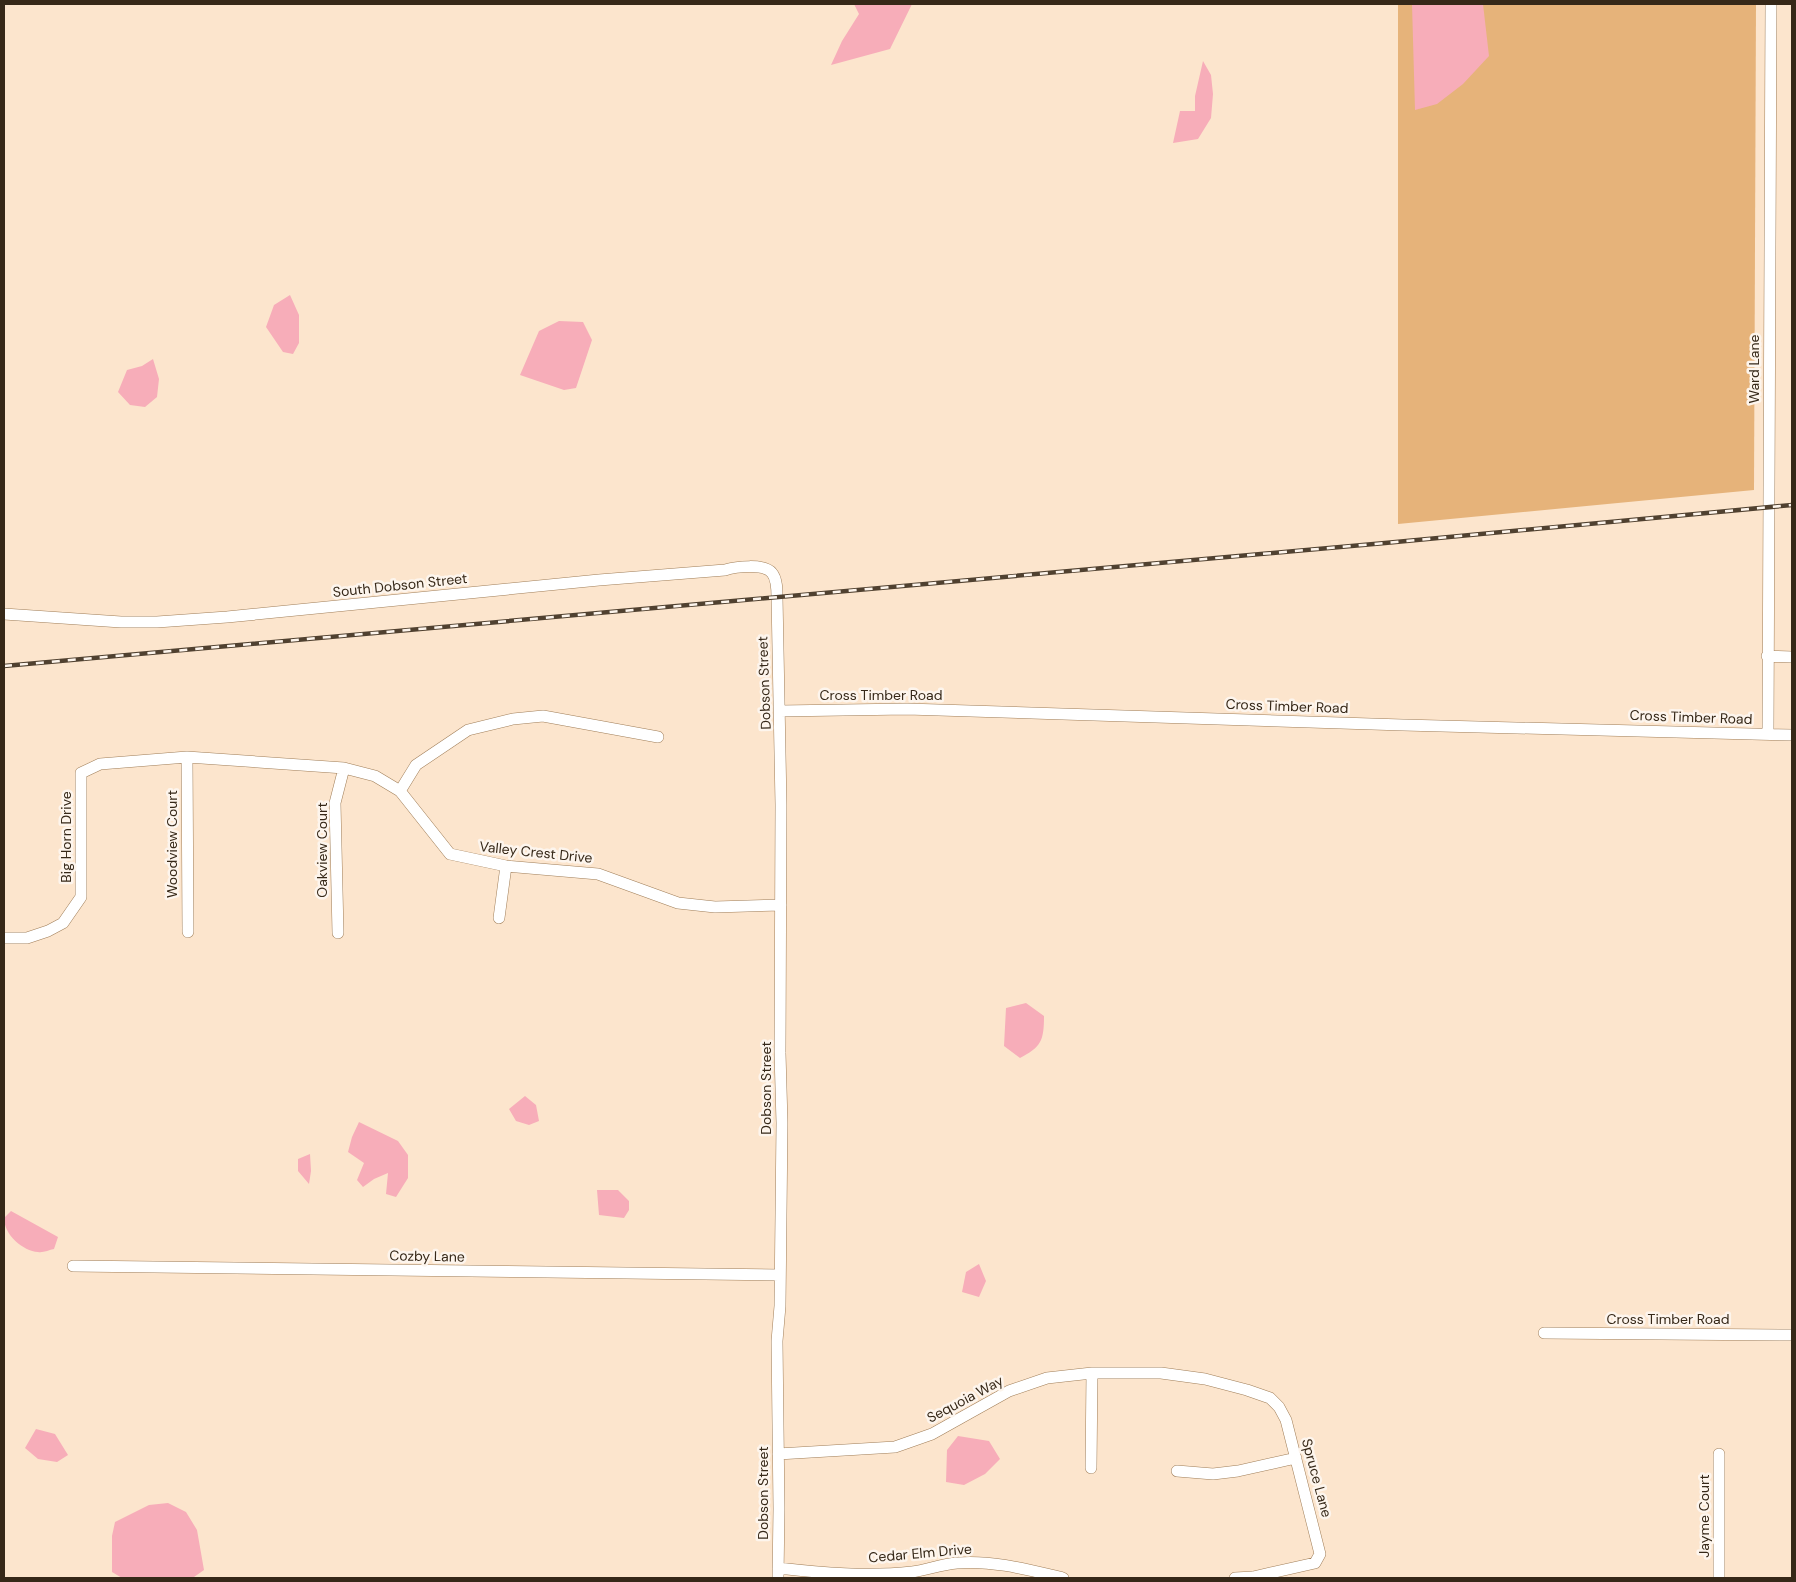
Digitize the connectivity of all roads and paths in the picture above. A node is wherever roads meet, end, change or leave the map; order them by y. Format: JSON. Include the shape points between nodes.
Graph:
{"nodes":[{"id":1,"x":1771,"y":4,"type":"edge"},
{"id":2,"x":777,"y":597,"type":"joint"},
{"id":3,"x":4,"y":614,"type":"edge"},
{"id":4,"x":1767,"y":656,"type":"junction"},
{"id":5,"x":1792,"y":657,"type":"edge"},
{"id":6,"x":780,"y":711,"type":"junction"},
{"id":7,"x":1768,"y":734,"type":"junction"},
{"id":8,"x":1792,"y":735,"type":"edge"},
{"id":9,"x":658,"y":737,"type":"dead end"},
{"id":10,"x":187,"y":756,"type":"junction"},
{"id":11,"x":344,"y":768,"type":"junction"},
{"id":12,"x":81,"y":773,"type":"joint"},
{"id":13,"x":400,"y":791,"type":"junction"},
{"id":14,"x":506,"y":866,"type":"junction"},
{"id":15,"x":782,"y":906,"type":"junction"},
{"id":16,"x":499,"y":918,"type":"dead end"},
{"id":17,"x":188,"y":932,"type":"dead end"},
{"id":18,"x":338,"y":933,"type":"dead end"},
{"id":19,"x":4,"y":938,"type":"edge"},
{"id":20,"x":73,"y":1266,"type":"dead end"},
{"id":21,"x":780,"y":1275,"type":"junction"},
{"id":22,"x":1544,"y":1333,"type":"dead end"},
{"id":23,"x":1792,"y":1335,"type":"edge"},
{"id":24,"x":1092,"y":1372,"type":"junction"},
{"id":25,"x":1279,"y":1407,"type":"joint"},
{"id":26,"x":778,"y":1454,"type":"junction"},
{"id":27,"x":1719,"y":1454,"type":"dead end"},
{"id":28,"x":1296,"y":1458,"type":"junction"},
{"id":29,"x":1091,"y":1468,"type":"dead end"},
{"id":30,"x":1177,"y":1471,"type":"dead end"},
{"id":31,"x":778,"y":1573,"type":"edge"},
{"id":32,"x":1063,"y":1578,"type":"edge"},
{"id":33,"x":1235,"y":1578,"type":"edge"},
{"id":34,"x":1719,"y":1578,"type":"edge"}],
"edges":[{"from":1,"to":4,"type":"street","name":"Ward Lane"},
{"from":2,"to":3,"type":"street","name":"South Dobson Street","via":[[773,574],[754,567],[157,622]]},
{"from":2,"to":6,"type":"street","name":"Dobson Street"},
{"from":4,"to":5,"type":"street"},
{"from":4,"to":7,"type":"street","name":"Ward Lane"},
{"from":6,"to":7,"type":"street","name":"Cross Timber Road","via":[[907,709],[1403,726]]},
{"from":6,"to":15,"type":"street","name":"Dobson Street"},
{"from":7,"to":8,"type":"street","name":"Cross Timber Road"},
{"from":9,"to":13,"type":"street","via":[[543,716],[513,719],[468,730],[416,765]]},
{"from":10,"to":11,"type":"street","name":"Valley Crest Drive"},
{"from":10,"to":12,"type":"street","name":"Valley Crest Drive","via":[[100,764]]},
{"from":10,"to":17,"type":"street","name":"Woodview Court"},
{"from":11,"to":13,"type":"street","name":"Valley Crest Drive","via":[[375,776]]},
{"from":11,"to":18,"type":"street","name":"Oakview Court","via":[[335,803]]},
{"from":12,"to":19,"type":"street","name":"Big Horn Drive","via":[[81,897],[63,923],[48,931],[27,938]]},
{"from":13,"to":14,"type":"street","name":"Valley Crest Drive","via":[[450,854]]},
{"from":14,"to":15,"type":"street","name":"Valley Crest Drive","via":[[598,874],[678,903],[715,907]]},
{"from":14,"to":16,"type":"street"},
{"from":15,"to":21,"type":"street","name":"Dobson Street"},
{"from":20,"to":21,"type":"street","name":"Cozby Lane"},
{"from":21,"to":26,"type":"street","name":"Dobson Street"},
{"from":22,"to":23,"type":"street","name":"Cross Timber Road"},
{"from":24,"to":25,"type":"street","name":"Sequoia Way","via":[[1161,1373],[1205,1379],[1270,1398]]},
{"from":24,"to":26,"type":"street","name":"Sequoia Way","via":[[1047,1378],[1009,1390],[932,1434],[896,1447]]},
{"from":24,"to":29,"type":"street"},
{"from":25,"to":28,"type":"street","name":"Spruce Lane","via":[[1286,1420]]},
{"from":26,"to":31,"type":"street","name":"Dobson Street"},
{"from":27,"to":34,"type":"street","name":"Jayme Court"},
{"from":28,"to":30,"type":"street","via":[[1213,1474]]},
{"from":28,"to":33,"type":"street","name":"Spruce Lane","via":[[1319,1558],[1287,1570]]},
{"from":31,"to":32,"type":"street","name":"Cedar Elm Drive","via":[[913,1572],[956,1562],[988,1563]]}]}
